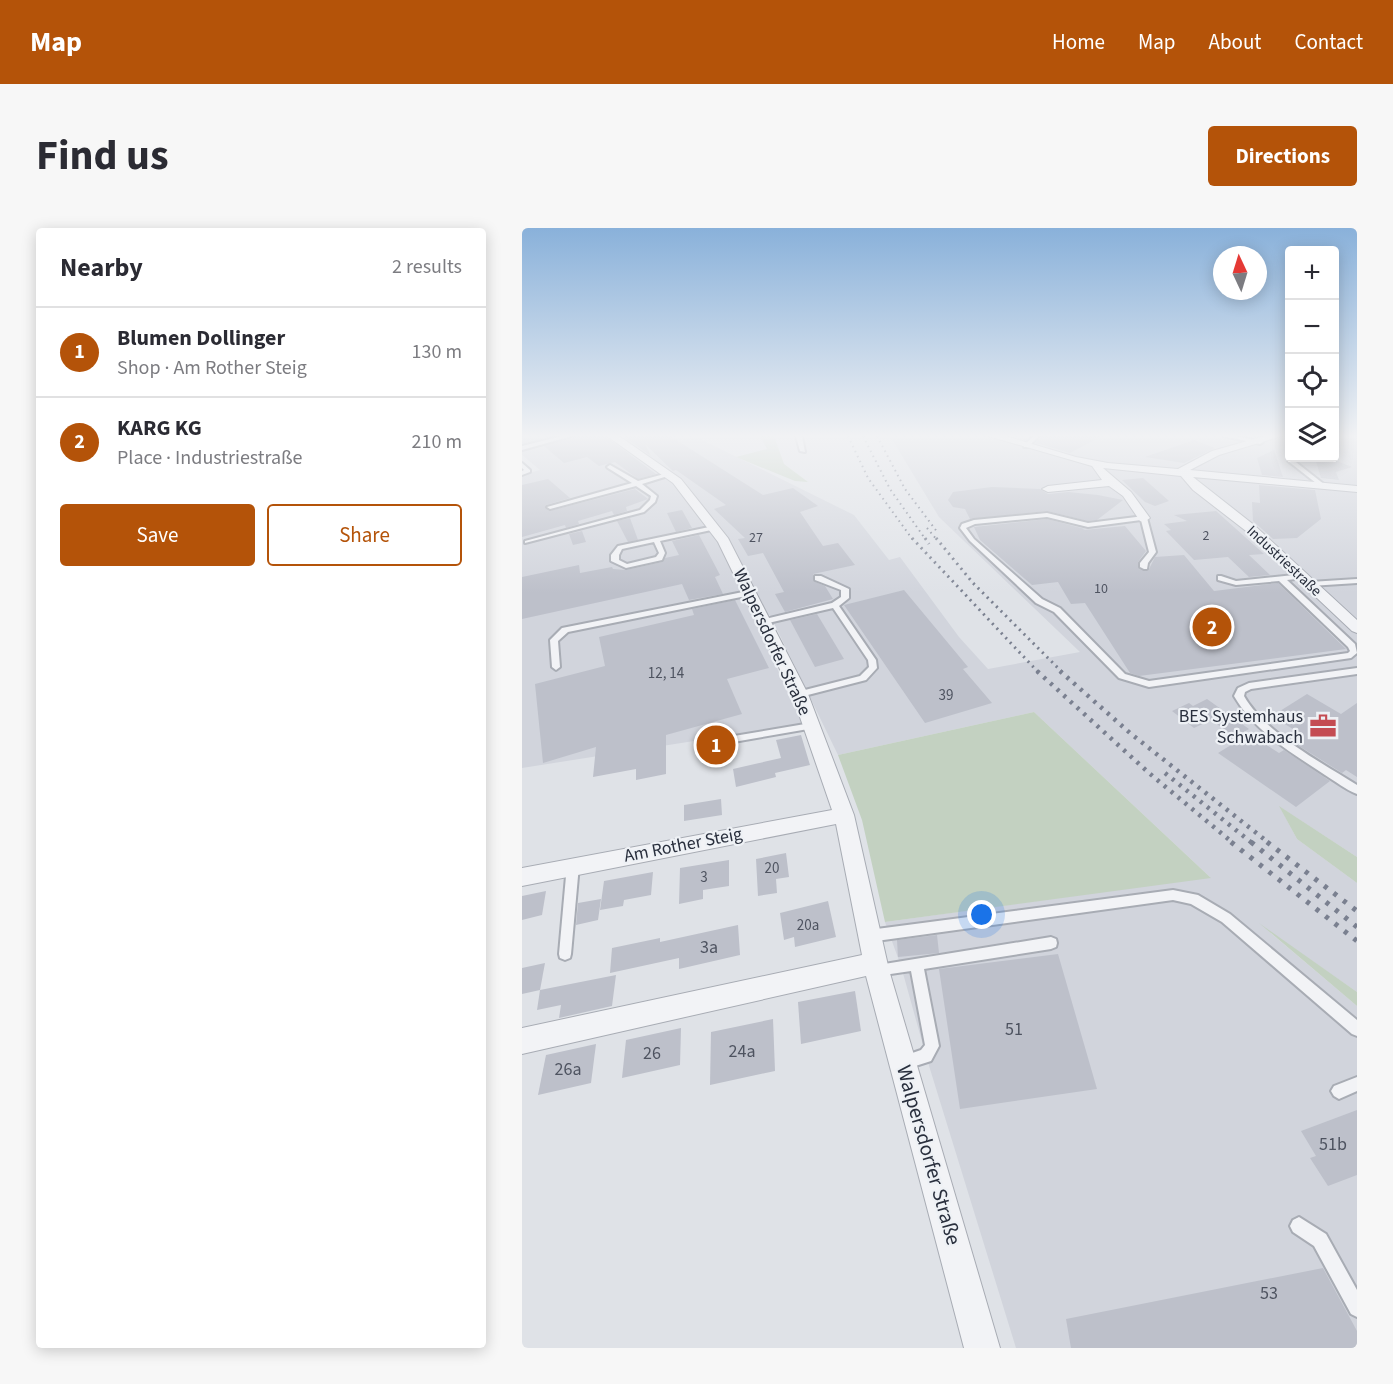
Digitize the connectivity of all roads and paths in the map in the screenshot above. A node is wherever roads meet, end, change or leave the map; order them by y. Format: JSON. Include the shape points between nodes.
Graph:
{"nodes":[{"id":1,"x":622,"y":488,"type":"edge"},
{"id":2,"x":645,"y":488,"type":"edge"},
{"id":3,"x":683,"y":488,"type":"edge"},
{"id":4,"x":1055,"y":488,"type":"edge"},
{"id":5,"x":1120,"y":488,"type":"edge"},
{"id":6,"x":1197,"y":488,"type":"edge"},
{"id":7,"x":1048,"y":489,"type":"dead end"},
{"id":8,"x":550,"y":507,"type":"dead end"},
{"id":9,"x":1144,"y":518,"type":"junction"},
{"id":10,"x":714,"y":528,"type":"junction"},
{"id":11,"x":656,"y":539,"type":"junction"},
{"id":12,"x":527,"y":542,"type":"dead end"},
{"id":13,"x":1144,"y":567,"type":"dead end"},
{"id":14,"x":818,"y":578,"type":"dead end"},
{"id":15,"x":1221,"y":578,"type":"dead end"},
{"id":16,"x":1281,"y":578,"type":"junction"},
{"id":17,"x":1305,"y":580,"type":"junction"},
{"id":18,"x":1357,"y":581,"type":"edge"},
{"id":19,"x":748,"y":593,"type":"junction"},
{"id":20,"x":835,"y":605,"type":"junction"},
{"id":21,"x":764,"y":622,"type":"junction"},
{"id":22,"x":1357,"y":628,"type":"edge"},
{"id":23,"x":556,"y":667,"type":"dead end"},
{"id":24,"x":1357,"y":671,"type":"edge"},
{"id":25,"x":800,"y":694,"type":"junction"},
{"id":26,"x":811,"y":726,"type":"junction"},
{"id":27,"x":722,"y":741,"type":"dead end"},
{"id":28,"x":1357,"y":790,"type":"edge"},
{"id":29,"x":844,"y":815,"type":"junction"},
{"id":30,"x":573,"y":865,"type":"junction"},
{"id":31,"x":522,"y":877,"type":"edge"},
{"id":32,"x":869,"y":936,"type":"junction"},
{"id":33,"x":1051,"y":944,"type":"dead end"},
{"id":34,"x":565,"y":954,"type":"dead end"},
{"id":35,"x":916,"y":964,"type":"junction"},
{"id":36,"x":876,"y":966,"type":"junction"},
{"id":37,"x":1357,"y":1029,"type":"edge"},
{"id":38,"x":522,"y":1041,"type":"edge"},
{"id":39,"x":903,"y":1063,"type":"junction"},
{"id":40,"x":1357,"y":1084,"type":"edge"},
{"id":41,"x":1340,"y":1091,"type":"dead end"},
{"id":42,"x":1299,"y":1226,"type":"dead end"},
{"id":43,"x":1357,"y":1308,"type":"edge"},
{"id":44,"x":982,"y":1348,"type":"edge"}],
"edges":[{"from":1,"to":8,"type":"lane"},
{"from":2,"to":12,"type":"lane","via":[[654,496],[642,511]]},
{"from":3,"to":10,"type":"street","name":"Walpersdorfer Straße"},
{"from":4,"to":7,"type":"street"},
{"from":5,"to":9,"type":"street"},
{"from":6,"to":17,"type":"street","name":"Industriestraße","via":[[1250,528]]},
{"from":9,"to":13,"type":"lane","via":[[1153,552]]},
{"from":9,"to":16,"type":"lane","via":[[1088,525],[1047,515],[974,522],[963,528],[1040,601],[1056,610],[1122,676],[1149,684],[1352,655],[1352,646]]},
{"from":10,"to":11,"type":"lane"},
{"from":10,"to":19,"type":"street","name":"Walpersdorfer Straße"},
{"from":11,"to":11,"type":"lane","via":[[620,547],[615,561],[626,566],[659,558],[662,553]]},
{"from":14,"to":20,"type":"lane","via":[[845,589],[845,598]]},
{"from":15,"to":16,"type":"lane","via":[[1236,583]]},
{"from":16,"to":17,"type":"lane"},
{"from":17,"to":18,"type":"lane"},
{"from":17,"to":22,"type":"street","name":"Industriestraße"},
{"from":19,"to":21,"type":"street","name":"Walpersdorfer Straße"},
{"from":19,"to":23,"type":"lane","via":[[566,630],[554,640]]},
{"from":20,"to":21,"type":"lane"},
{"from":20,"to":25,"type":"lane","via":[[872,660],[873,668],[863,678]]},
{"from":21,"to":25,"type":"street","name":"Walpersdorfer Straße"},
{"from":24,"to":28,"type":"lane","via":[[1249,686],[1239,696],[1246,711],[1263,725]]},
{"from":25,"to":26,"type":"street","name":"Walpersdorfer Straße"},
{"from":26,"to":27,"type":"lane"},
{"from":26,"to":29,"type":"street","name":"Walpersdorfer Straße"},
{"from":29,"to":30,"type":"street","name":"Am Rother Steig"},
{"from":29,"to":32,"type":"street","name":"Walpersdorfer Straße"},
{"from":30,"to":31,"type":"street","name":"Am Rother Steig"},
{"from":30,"to":34,"type":"lane"},
{"from":32,"to":36,"type":"street","name":"Walpersdorfer Straße"},
{"from":32,"to":37,"type":"lane","via":[[1173,895],[1194,899],[1226,918]]},
{"from":33,"to":35,"type":"lane"},
{"from":35,"to":36,"type":"lane"},
{"from":35,"to":39,"type":"lane","via":[[932,1046],[926,1056]]},
{"from":36,"to":38,"type":"street"},
{"from":36,"to":39,"type":"street","name":"Walpersdorfer Straße"},
{"from":39,"to":44,"type":"street","name":"Walpersdorfer Straße"},
{"from":40,"to":41,"type":"lane"},
{"from":42,"to":43,"type":"lane","via":[[1320,1240]]}]}
